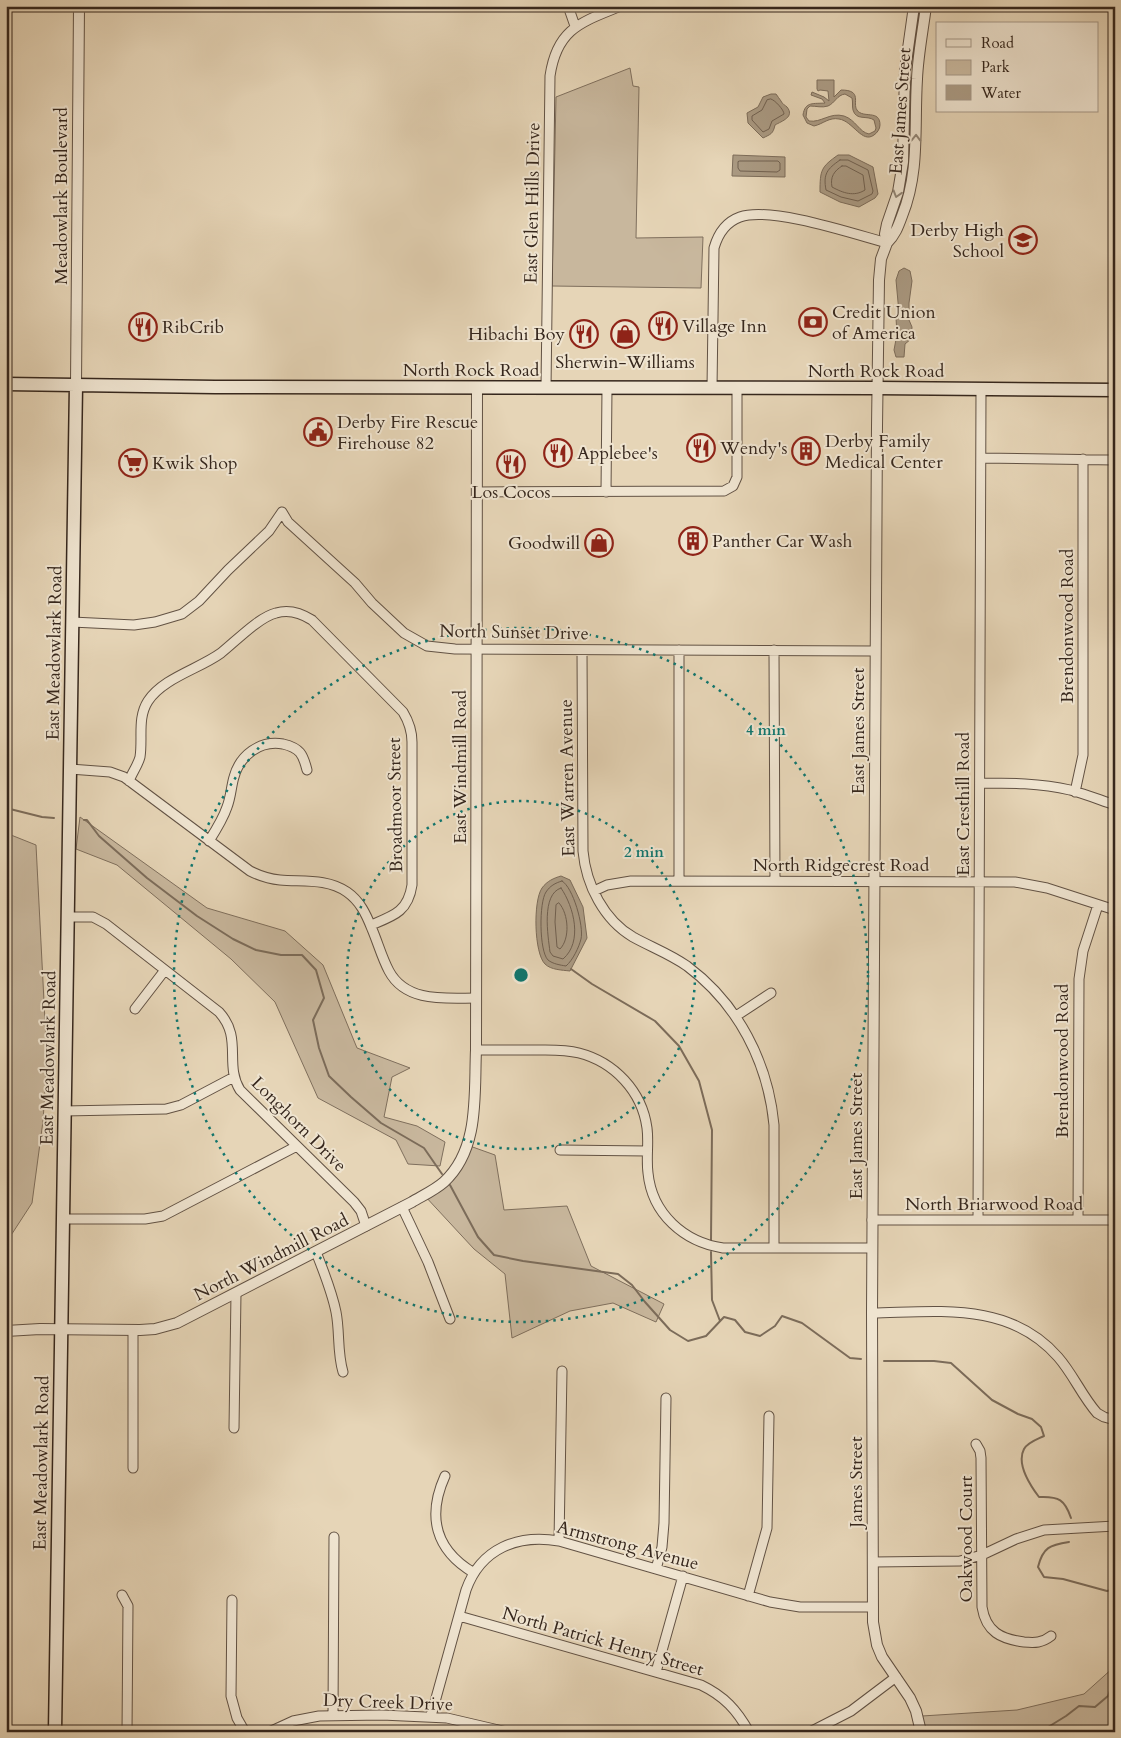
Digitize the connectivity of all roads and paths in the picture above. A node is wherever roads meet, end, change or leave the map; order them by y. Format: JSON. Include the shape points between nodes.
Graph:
{"nodes":[{"id":1,"x":79,"y":6,"type":"edge"},
{"id":2,"x":568,"y":6,"type":"edge"},
{"id":3,"x":621,"y":6,"type":"edge"},
{"id":4,"x":914,"y":6,"type":"edge"},
{"id":5,"x":926,"y":6,"type":"edge"},
{"id":6,"x":576,"y":26,"type":"junction"},
{"id":7,"x":887,"y":243,"type":"junction"},
{"id":8,"x":6,"y":384,"type":"edge"},
{"id":9,"x":76,"y":385,"type":"junction"},
{"id":10,"x":477,"y":387,"type":"junction"},
{"id":11,"x":546,"y":388,"type":"junction"},
{"id":12,"x":607,"y":388,"type":"junction"},
{"id":13,"x":712,"y":388,"type":"junction"},
{"id":14,"x":737,"y":388,"type":"junction"},
{"id":15,"x":877,"y":388,"type":"junction"},
{"id":16,"x":981,"y":389,"type":"junction"},
{"id":17,"x":1115,"y":390,"type":"edge"},
{"id":18,"x":980,"y":458,"type":"junction"},
{"id":19,"x":1083,"y":459,"type":"junction"},
{"id":20,"x":1115,"y":460,"type":"edge"},
{"id":21,"x":477,"y":492,"type":"junction"},
{"id":22,"x":606,"y":492,"type":"junction"},
{"id":23,"x":72,"y":622,"type":"junction"},
{"id":24,"x":477,"y":648,"type":"junction"},
{"id":25,"x":582,"y":650,"type":"junction"},
{"id":26,"x":679,"y":650,"type":"junction"},
{"id":27,"x":774,"y":650,"type":"junction"},
{"id":28,"x":874,"y":650,"type":"junction"},
{"id":29,"x":70,"y":769,"type":"junction"},
{"id":30,"x":307,"y":770,"type":"dead end"},
{"id":31,"x":129,"y":781,"type":"junction"},
{"id":32,"x":980,"y":783,"type":"junction"},
{"id":33,"x":1075,"y":792,"type":"junction"},
{"id":34,"x":1115,"y":805,"type":"edge"},
{"id":35,"x":209,"y":841,"type":"junction"},
{"id":36,"x":679,"y":881,"type":"junction"},
{"id":37,"x":775,"y":881,"type":"junction"},
{"id":38,"x":874,"y":881,"type":"junction"},
{"id":39,"x":979,"y":882,"type":"junction"},
{"id":40,"x":594,"y":891,"type":"junction"},
{"id":41,"x":1098,"y":905,"type":"junction"},
{"id":42,"x":1115,"y":910,"type":"edge"},
{"id":43,"x":67,"y":917,"type":"junction"},
{"id":44,"x":371,"y":925,"type":"junction"},
{"id":45,"x":166,"y":970,"type":"junction"},
{"id":46,"x":771,"y":993,"type":"dead end"},
{"id":47,"x":476,"y":998,"type":"junction"},
{"id":48,"x":135,"y":1009,"type":"dead end"},
{"id":49,"x":736,"y":1016,"type":"junction"},
{"id":50,"x":476,"y":1050,"type":"junction"},
{"id":51,"x":234,"y":1077,"type":"junction"},
{"id":52,"x":64,"y":1111,"type":"junction"},
{"id":53,"x":467,"y":1145,"type":"joint"},
{"id":54,"x":297,"y":1146,"type":"junction"},
{"id":55,"x":560,"y":1150,"type":"dead end"},
{"id":56,"x":647,"y":1151,"type":"junction"},
{"id":57,"x":402,"y":1207,"type":"junction"},
{"id":58,"x":62,"y":1219,"type":"junction"},
{"id":59,"x":872,"y":1220,"type":"junction"},
{"id":60,"x":978,"y":1220,"type":"junction"},
{"id":61,"x":1078,"y":1220,"type":"junction"},
{"id":62,"x":1115,"y":1220,"type":"edge"},
{"id":63,"x":366,"y":1226,"type":"junction"},
{"id":64,"x":774,"y":1248,"type":"junction"},
{"id":65,"x":872,"y":1248,"type":"junction"},
{"id":66,"x":316,"y":1252,"type":"junction"},
{"id":67,"x":236,"y":1293,"type":"junction"},
{"id":68,"x":872,"y":1313,"type":"junction"},
{"id":69,"x":450,"y":1319,"type":"dead end"},
{"id":70,"x":61,"y":1329,"type":"junction"},
{"id":71,"x":133,"y":1330,"type":"junction"},
{"id":72,"x":6,"y":1331,"type":"edge"},
{"id":73,"x":562,"y":1371,"type":"dead end"},
{"id":74,"x":343,"y":1372,"type":"dead end"},
{"id":75,"x":666,"y":1398,"type":"dead end"},
{"id":76,"x":769,"y":1416,"type":"dead end"},
{"id":77,"x":1115,"y":1420,"type":"edge"},
{"id":78,"x":234,"y":1428,"type":"dead end"},
{"id":79,"x":976,"y":1444,"type":"dead end"},
{"id":80,"x":133,"y":1468,"type":"dead end"},
{"id":81,"x":445,"y":1476,"type":"dead end"},
{"id":82,"x":1115,"y":1526,"type":"edge"},
{"id":83,"x":334,"y":1537,"type":"dead end"},
{"id":84,"x":559,"y":1541,"type":"junction"},
{"id":85,"x":982,"y":1555,"type":"junction"},
{"id":86,"x":873,"y":1562,"type":"junction"},
{"id":87,"x":656,"y":1569,"type":"junction"},
{"id":88,"x":474,"y":1573,"type":"junction"},
{"id":89,"x":682,"y":1576,"type":"junction"},
{"id":90,"x":122,"y":1595,"type":"dead end"},
{"id":91,"x":748,"y":1596,"type":"junction"},
{"id":92,"x":232,"y":1600,"type":"dead end"},
{"id":93,"x":873,"y":1607,"type":"junction"},
{"id":94,"x":459,"y":1616,"type":"junction"},
{"id":95,"x":1051,"y":1636,"type":"dead end"},
{"id":96,"x":656,"y":1672,"type":"junction"},
{"id":97,"x":896,"y":1677,"type":"junction"},
{"id":98,"x":333,"y":1715,"type":"junction"},
{"id":99,"x":431,"y":1716,"type":"junction"},
{"id":100,"x":55,"y":1732,"type":"edge"},
{"id":101,"x":127,"y":1732,"type":"edge"},
{"id":102,"x":244,"y":1732,"type":"edge"},
{"id":103,"x":270,"y":1732,"type":"edge"},
{"id":104,"x":507,"y":1732,"type":"edge"},
{"id":105,"x":749,"y":1732,"type":"edge"},
{"id":106,"x":810,"y":1732,"type":"edge"},
{"id":107,"x":921,"y":1732,"type":"edge"}],
"edges":[{"from":1,"to":9,"type":"street","name":"Meadowlark Boulevard"},
{"from":2,"to":6,"type":"street"},
{"from":3,"to":6,"type":"street"},
{"from":4,"to":7,"type":"street","name":"East James Street","one_way":true,"via":[[905,70],[903,162],[885,234]]},
{"from":7,"to":5,"type":"street","name":"East James Street","one_way":true,"via":[[894,237],[911,188],[916,155],[918,65]]},
{"from":6,"to":11,"type":"street","name":"East Glen Hills Drive","via":[[560,45],[550,76]]},
{"from":7,"to":13,"type":"street","via":[[779,216],[748,215],[726,226],[714,248]]},
{"from":7,"to":15,"type":"street","name":"East James Street","via":[[880,269]]},
{"from":8,"to":9,"type":"main road","name":"North Rock Road"},
{"from":9,"to":10,"type":"main road","name":"North Rock Road"},
{"from":9,"to":23,"type":"main road","name":"East Meadowlark Road"},
{"from":10,"to":11,"type":"main road","name":"North Rock Road"},
{"from":10,"to":21,"type":"street","name":"East Windmill Road"},
{"from":11,"to":12,"type":"main road","name":"North Rock Road"},
{"from":12,"to":13,"type":"main road","name":"North Rock Road"},
{"from":12,"to":22,"type":"street"},
{"from":13,"to":14,"type":"main road","name":"North Rock Road"},
{"from":14,"to":15,"type":"main road","name":"North Rock Road"},
{"from":14,"to":22,"type":"street","via":[[737,477],[734,486],[724,491]]},
{"from":15,"to":16,"type":"main road","name":"North Rock Road"},
{"from":15,"to":28,"type":"street","name":"East James Street"},
{"from":16,"to":17,"type":"main road","name":"North Rock Road"},
{"from":16,"to":18,"type":"street","name":"East Cresthill Road"},
{"from":18,"to":19,"type":"street"},
{"from":18,"to":32,"type":"street","name":"East Cresthill Road"},
{"from":19,"to":20,"type":"street"},
{"from":19,"to":33,"type":"street","name":"Brendonwood Road","via":[[1083,756]]},
{"from":21,"to":22,"type":"street"},
{"from":21,"to":24,"type":"street","name":"East Windmill Road"},
{"from":23,"to":24,"type":"street","name":"North Sunset Drive","via":[[134,625],[182,614],[269,531],[282,512],[288,522],[404,633],[427,646]]},
{"from":23,"to":29,"type":"main road","name":"East Meadowlark Road"},
{"from":24,"to":25,"type":"street","name":"North Sunset Drive"},
{"from":24,"to":47,"type":"street","name":"East Windmill Road"},
{"from":25,"to":26,"type":"street","name":"North Sunset Drive"},
{"from":25,"to":40,"type":"street","name":"East Warren Avenue","via":[[583,851],[586,872]]},
{"from":26,"to":27,"type":"street","name":"North Sunset Drive"},
{"from":26,"to":36,"type":"street"},
{"from":27,"to":28,"type":"street","name":"North Sunset Drive"},
{"from":27,"to":37,"type":"street"},
{"from":28,"to":38,"type":"street","name":"East James Street"},
{"from":29,"to":31,"type":"street","via":[[110,772]]},
{"from":29,"to":43,"type":"main road","name":"East Meadowlark Road"},
{"from":30,"to":35,"type":"street","via":[[304,757],[292,746],[272,744],[252,750],[238,767],[228,806]]},
{"from":31,"to":35,"type":"street"},
{"from":31,"to":44,"type":"street","name":"Broadmoor Street","via":[[140,759],[143,711],[159,688],[210,660],[266,616],[283,611],[306,616],[403,712],[410,728],[411,894],[399,912]]},
{"from":32,"to":33,"type":"street","via":[[1045,785]]},
{"from":32,"to":39,"type":"street","name":"East Cresthill Road"},
{"from":33,"to":34,"type":"street"},
{"from":35,"to":44,"type":"street","via":[[260,876],[337,886],[359,903]]},
{"from":36,"to":37,"type":"street","name":"North Ridgecrest Road"},
{"from":36,"to":40,"type":"street","name":"North Ridgecrest Road","via":[[632,881]]},
{"from":37,"to":38,"type":"street","name":"North Ridgecrest Road"},
{"from":38,"to":39,"type":"street","name":"North Ridgecrest Road"},
{"from":38,"to":59,"type":"street","name":"East James Street"},
{"from":39,"to":41,"type":"street","name":"North Ridgecrest Road","via":[[1036,885]]},
{"from":39,"to":60,"type":"street","name":"East Cresthill Road"},
{"from":40,"to":49,"type":"street","name":"East Warren Avenue","via":[[617,924],[690,968]]},
{"from":41,"to":42,"type":"street","name":"North Ridgecrest Road"},
{"from":41,"to":61,"type":"street","name":"Brendonwood Road","via":[[1079,974]]},
{"from":43,"to":45,"type":"street","name":"Longhorn Drive","via":[[97,919]]},
{"from":43,"to":52,"type":"main road","name":"East Meadowlark Road"},
{"from":44,"to":47,"type":"street","via":[[389,971],[405,988],[428,997]]},
{"from":45,"to":48,"type":"street"},
{"from":45,"to":51,"type":"street","name":"Longhorn Drive","via":[[227,1022],[233,1039]]},
{"from":46,"to":49,"type":"street"},
{"from":47,"to":50,"type":"street","name":"East Windmill Road"},
{"from":49,"to":64,"type":"street","name":"East Warren Avenue","via":[[757,1055],[772,1106]]},
{"from":50,"to":53,"type":"street","name":"East Windmill Road","via":[[473,1114]]},
{"from":50,"to":56,"type":"street","via":[[564,1050],[604,1063],[625,1080],[641,1106],[647,1130]]},
{"from":51,"to":52,"type":"street","via":[[166,1109]]},
{"from":51,"to":54,"type":"street","name":"Longhorn Drive","via":[[243,1094]]},
{"from":52,"to":58,"type":"main road","name":"East Meadowlark Road"},
{"from":53,"to":57,"type":"street","name":"North Windmill Road","via":[[456,1168],[442,1184]]},
{"from":54,"to":58,"type":"street","via":[[162,1216]]},
{"from":54,"to":63,"type":"street","name":"Longhorn Drive","via":[[354,1202]]},
{"from":55,"to":56,"type":"street"},
{"from":56,"to":64,"type":"street","via":[[649,1181],[656,1201],[668,1220],[684,1234],[717,1247]]},
{"from":57,"to":63,"type":"street","name":"North Windmill Road"},
{"from":57,"to":69,"type":"street"},
{"from":58,"to":70,"type":"main road","name":"East Meadowlark Road"},
{"from":59,"to":60,"type":"street","name":"North Briarwood Road"},
{"from":59,"to":65,"type":"street","name":"James Street"},
{"from":60,"to":61,"type":"street","name":"North Briarwood Road"},
{"from":61,"to":62,"type":"street","name":"North Briarwood Road"},
{"from":63,"to":66,"type":"street","name":"North Windmill Road"},
{"from":64,"to":65,"type":"street"},
{"from":65,"to":68,"type":"street","name":"James Street"},
{"from":66,"to":67,"type":"street","name":"North Windmill Road"},
{"from":66,"to":74,"type":"street","via":[[336,1311]]},
{"from":67,"to":71,"type":"street","name":"North Windmill Road","via":[[177,1323]]},
{"from":67,"to":78,"type":"street"},
{"from":68,"to":77,"type":"street","via":[[964,1312],[1006,1321],[1045,1344],[1068,1369],[1097,1413]]},
{"from":68,"to":86,"type":"street","name":"James Street"},
{"from":70,"to":71,"type":"street","name":"North Windmill Road"},
{"from":70,"to":72,"type":"street","name":"North Windmill Road"},
{"from":70,"to":100,"type":"main road","name":"East Meadowlark Road"},
{"from":71,"to":80,"type":"street"},
{"from":73,"to":84,"type":"street"},
{"from":75,"to":87,"type":"street","via":[[664,1523]]},
{"from":76,"to":91,"type":"street","via":[[767,1528]]},
{"from":79,"to":85,"type":"street","name":"Oakwood Court","via":[[981,1458]]},
{"from":81,"to":88,"type":"street","via":[[436,1502],[438,1532],[447,1550]]},
{"from":82,"to":85,"type":"street","via":[[1038,1531]]},
{"from":83,"to":98,"type":"street"},
{"from":84,"to":87,"type":"street","name":"Armstrong Avenue"},
{"from":84,"to":88,"type":"street","name":"Armstrong Avenue","via":[[535,1538],[510,1544],[489,1555]]},
{"from":85,"to":86,"type":"street","via":[[953,1562]]},
{"from":85,"to":95,"type":"street","name":"Oakwood Court","via":[[982,1607],[992,1630],[1012,1640],[1039,1642]]},
{"from":86,"to":93,"type":"street","name":"James Street"},
{"from":87,"to":89,"type":"street","name":"Armstrong Avenue"},
{"from":88,"to":94,"type":"street","name":"Armstrong Avenue"},
{"from":89,"to":91,"type":"street","name":"Armstrong Avenue"},
{"from":89,"to":96,"type":"street"},
{"from":90,"to":101,"type":"street","via":[[128,1606]]},
{"from":91,"to":93,"type":"street","name":"Armstrong Avenue","via":[[800,1607]]},
{"from":92,"to":102,"type":"street","via":[[231,1696]]},
{"from":93,"to":97,"type":"street","name":"James Street","via":[[877,1645]]},
{"from":94,"to":96,"type":"street","name":"North Patrick Henry Street"},
{"from":94,"to":99,"type":"street","name":"Armstrong Avenue"},
{"from":96,"to":105,"type":"street","name":"North Patrick Henry Street","via":[[712,1691],[732,1706]]},
{"from":97,"to":106,"type":"street","via":[[851,1711]]},
{"from":97,"to":107,"type":"street","name":"James Street","via":[[916,1711]]},
{"from":98,"to":99,"type":"street","name":"Dry Creek Drive"},
{"from":98,"to":103,"type":"street","name":"Dry Creek Drive","via":[[303,1718]]},
{"from":99,"to":104,"type":"street","name":"Dry Creek Drive"}]}
